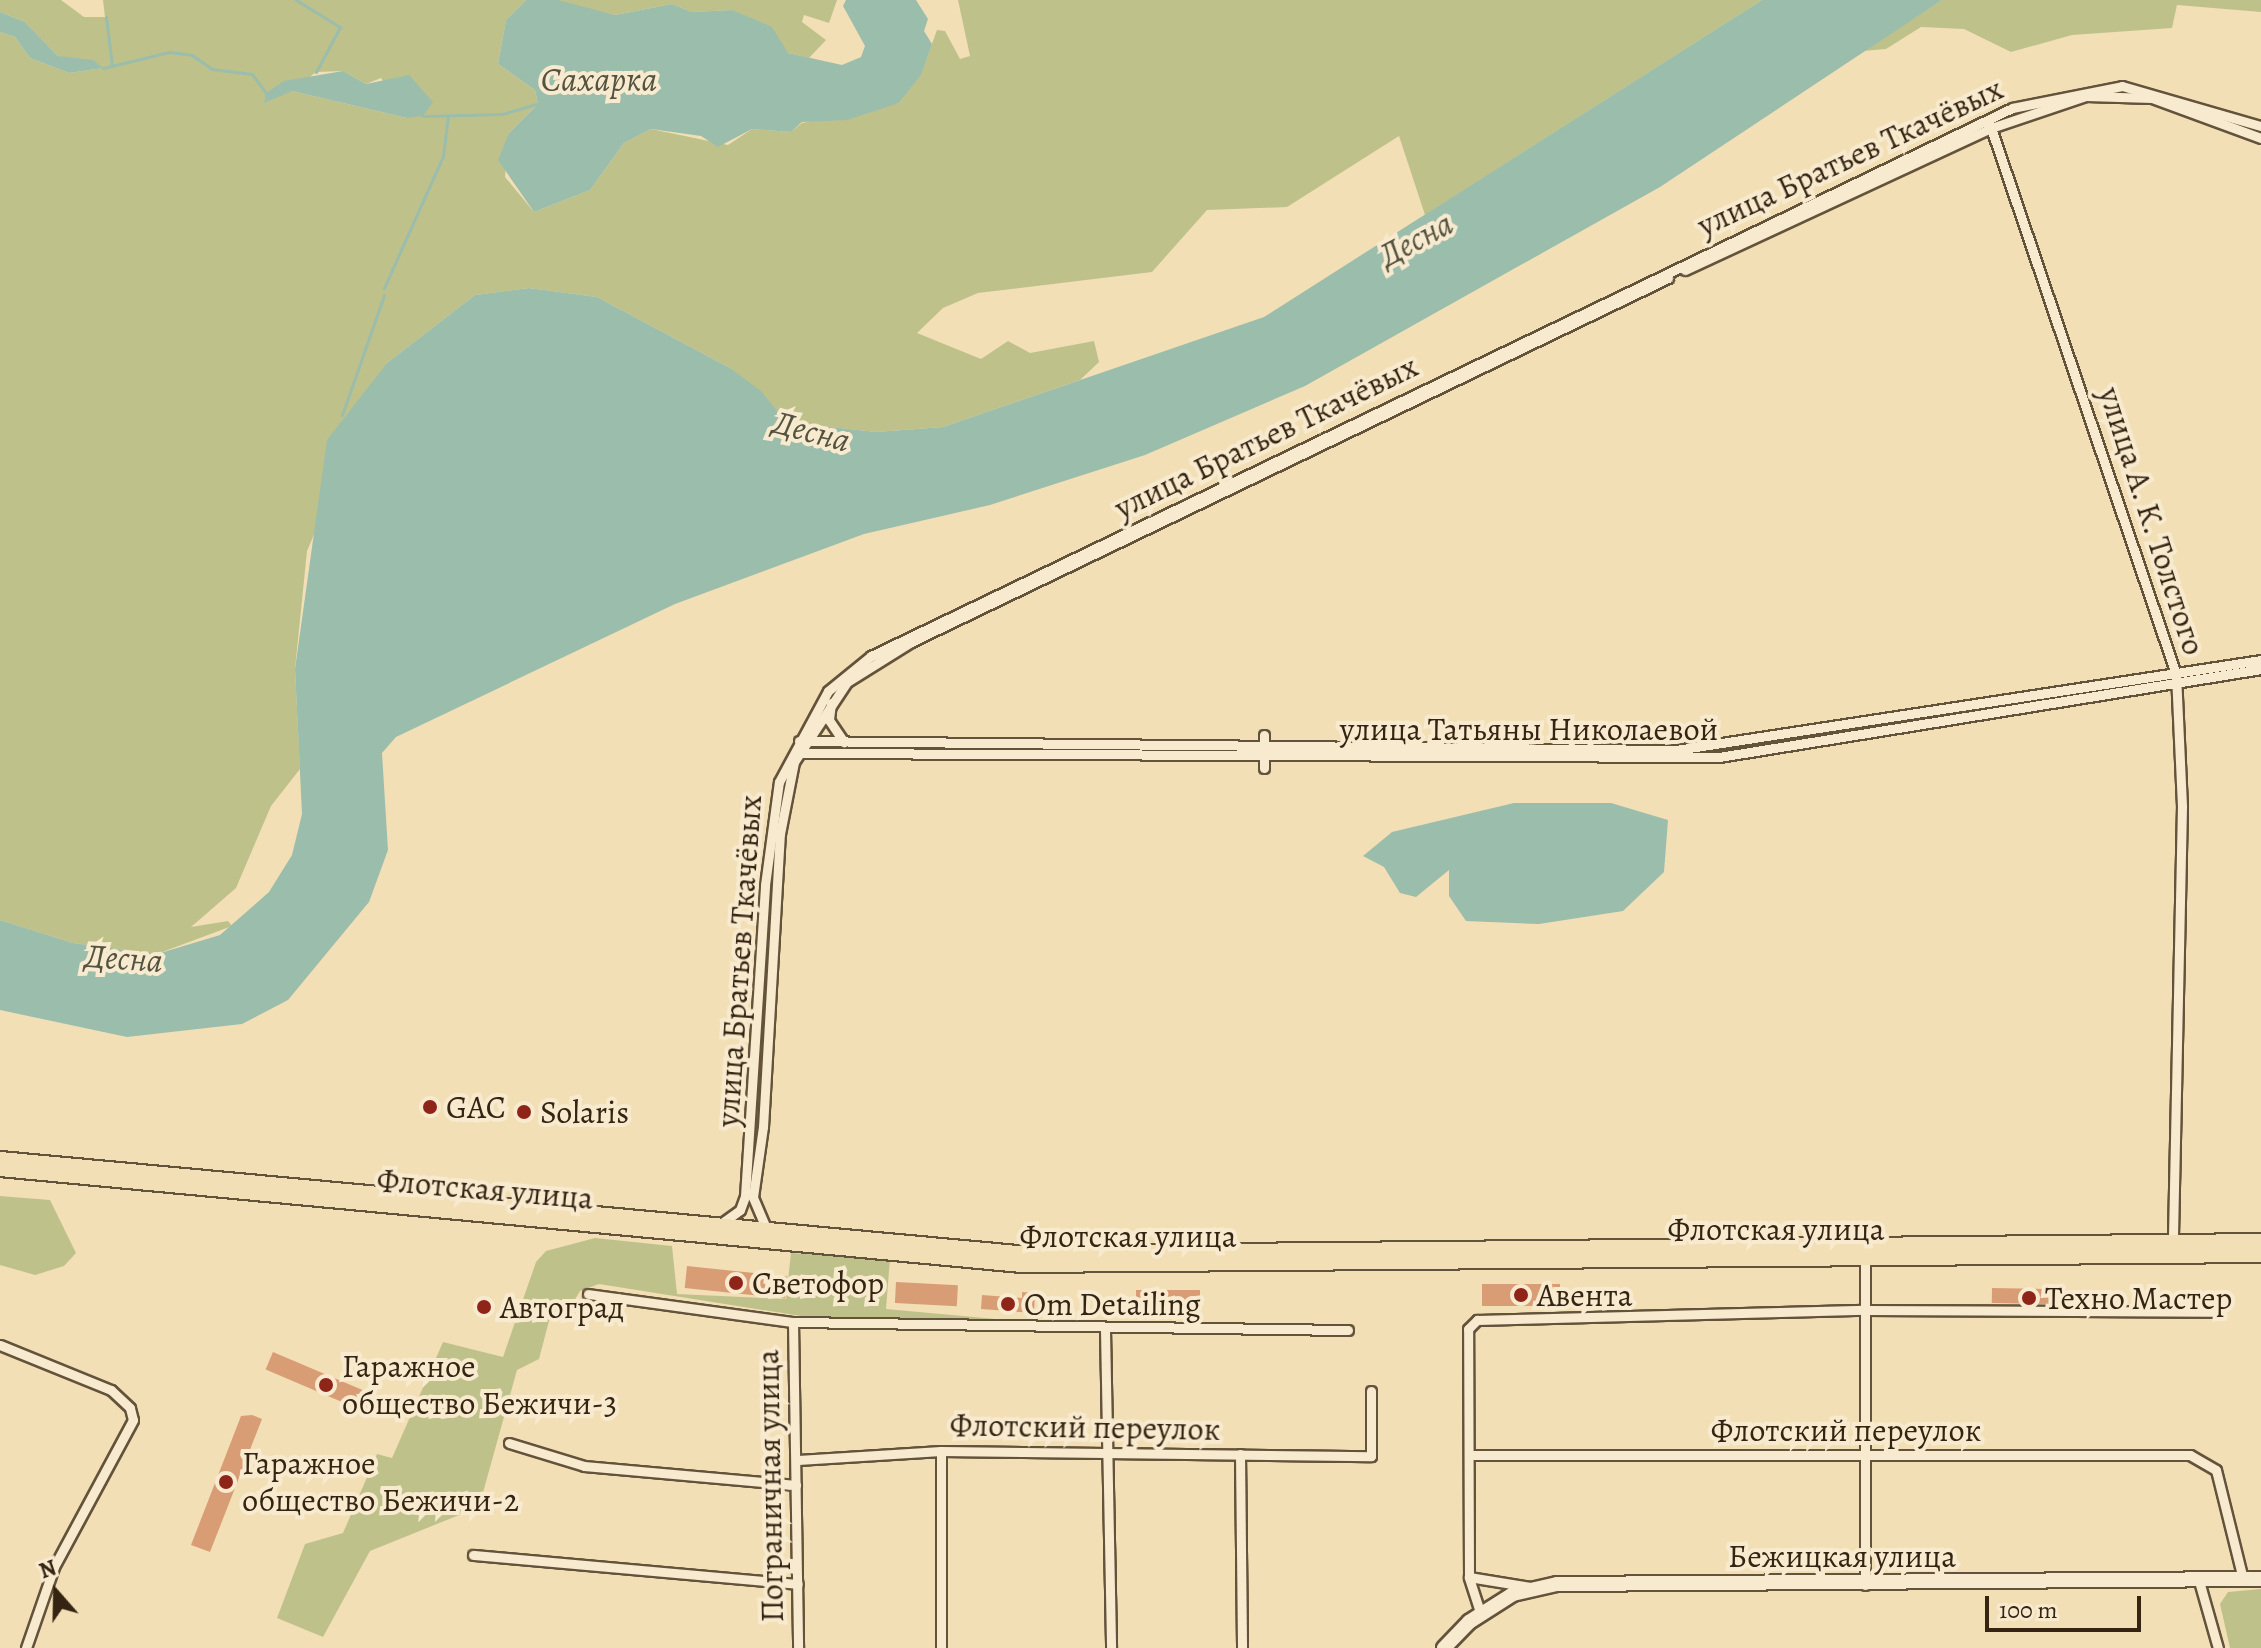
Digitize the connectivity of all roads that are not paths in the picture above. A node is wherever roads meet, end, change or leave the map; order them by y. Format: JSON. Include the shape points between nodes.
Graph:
{"nodes":[{"id":1,"x":1989,"y":123,"type":"junction"},
{"id":2,"x":2261,"y":126,"type":"edge"},
{"id":3,"x":2261,"y":138,"type":"edge"},
{"id":4,"x":2261,"y":660,"type":"edge"},
{"id":5,"x":2261,"y":669,"type":"edge"},
{"id":6,"x":2177,"y":678,"type":"junction"},
{"id":7,"x":834,"y":696,"type":"junction"},
{"id":8,"x":800,"y":741,"type":"junction"},
{"id":9,"x":1264,"y":745,"type":"junction"},
{"id":10,"x":844,"y":746,"type":"junction"},
{"id":11,"x":794,"y":756,"type":"junction"},
{"id":12,"x":1264,"y":768,"type":"dead end"},
{"id":13,"x":0,"y":1159,"type":"edge"},
{"id":14,"x":0,"y":1169,"type":"edge"},
{"id":15,"x":714,"y":1227,"type":"junction"},
{"id":16,"x":769,"y":1231,"type":"junction"},
{"id":17,"x":2261,"y":1241,"type":"edge"},
{"id":18,"x":2173,"y":1242,"type":"junction"},
{"id":19,"x":2261,"y":1255,"type":"edge"},
{"id":20,"x":1865,"y":1256,"type":"junction"},
{"id":21,"x":588,"y":1294,"type":"dead end"},
{"id":22,"x":1865,"y":1310,"type":"junction"},
{"id":23,"x":2213,"y":1312,"type":"dead end"},
{"id":24,"x":793,"y":1322,"type":"junction"},
{"id":25,"x":1105,"y":1330,"type":"junction"},
{"id":26,"x":1348,"y":1330,"type":"dead end"},
{"id":27,"x":0,"y":1345,"type":"edge"},
{"id":28,"x":1371,"y":1391,"type":"dead end"},
{"id":29,"x":509,"y":1443,"type":"dead end"},
{"id":30,"x":941,"y":1451,"type":"junction"},
{"id":31,"x":1109,"y":1452,"type":"junction"},
{"id":32,"x":1240,"y":1454,"type":"junction"},
{"id":33,"x":1470,"y":1455,"type":"junction"},
{"id":34,"x":1865,"y":1457,"type":"junction"},
{"id":35,"x":798,"y":1460,"type":"junction"},
{"id":36,"x":796,"y":1485,"type":"junction"},
{"id":37,"x":473,"y":1555,"type":"dead end"},
{"id":38,"x":1469,"y":1577,"type":"junction"},
{"id":39,"x":2243,"y":1579,"type":"junction"},
{"id":40,"x":2261,"y":1579,"type":"edge"},
{"id":41,"x":2199,"y":1581,"type":"junction"},
{"id":42,"x":798,"y":1584,"type":"junction"},
{"id":43,"x":1865,"y":1585,"type":"junction"},
{"id":44,"x":1533,"y":1588,"type":"junction"},
{"id":45,"x":1481,"y":1615,"type":"junction"},
{"id":46,"x":26,"y":1648,"type":"edge"},
{"id":47,"x":798,"y":1648,"type":"edge"},
{"id":48,"x":941,"y":1648,"type":"edge"},
{"id":49,"x":1111,"y":1648,"type":"edge"},
{"id":50,"x":1242,"y":1648,"type":"edge"},
{"id":51,"x":1444,"y":1648,"type":"edge"},
{"id":52,"x":2218,"y":1648,"type":"edge"}],
"edges":[{"from":1,"to":2,"type":"street","name":"улица Братьев Ткачёвых","via":[[2048,97],[2122,86]]},
{"from":1,"to":3,"type":"street","name":"улица Братьев Ткачёвых","via":[[2053,104],[2122,93],[2152,98]]},
{"from":1,"to":6,"type":"street","name":"улица А. К. Толстого"},
{"from":1,"to":7,"type":"street","name":"улица Братьев Ткачёвых","via":[[911,642],[874,661]]},
{"from":1,"to":8,"type":"street","name":"улица Братьев Ткачёвых","via":[[871,656],[828,691]]},
{"from":4,"to":6,"type":"street","name":"улица Татьяны Николаевой"},
{"from":5,"to":6,"type":"street","name":"улица Татьяны Николаевой"},
{"from":6,"to":9,"type":"street","name":"улица Татьяны Николаевой","via":[[1719,757]]},
{"from":6,"to":18,"type":"street","name":"улица А. К. Толстого","via":[[2182,806]]},
{"from":7,"to":8,"type":"street","name":"улица Братьев Ткачёвых"},
{"from":7,"to":10,"type":"street","via":[[829,720]]},
{"from":8,"to":10,"type":"street","name":"улица Татьяны Николаевой"},
{"from":8,"to":11,"type":"street","name":"улица Братьев Ткачёвых"},
{"from":9,"to":10,"type":"street","name":"улица Татьяны Николаевой"},
{"from":9,"to":12,"type":"street"},
{"from":10,"to":11,"type":"street"},
{"from":11,"to":15,"type":"street","name":"улица Братьев Ткачёвых","via":[[768,860],[745,1196],[730,1221]]},
{"from":11,"to":16,"type":"street","name":"улица Братьев Ткачёвых","via":[[775,884],[763,1127],[753,1197],[754,1211]]},
{"from":13,"to":15,"type":"main road","name":"Флотская улица"},
{"from":14,"to":20,"type":"main road","name":"Флотская улица","via":[[1022,1265]]},
{"from":15,"to":16,"type":"main road","name":"Флотская улица"},
{"from":16,"to":18,"type":"main road","name":"Флотская улица","via":[[1106,1256]]},
{"from":17,"to":18,"type":"main road","name":"Флотская улица"},
{"from":19,"to":20,"type":"main road","name":"Флотская улица"},
{"from":20,"to":22,"type":"street"},
{"from":21,"to":24,"type":"street"},
{"from":22,"to":23,"type":"street"},
{"from":22,"to":33,"type":"street","via":[[1477,1320],[1468,1329]]},
{"from":22,"to":34,"type":"street"},
{"from":24,"to":25,"type":"street"},
{"from":24,"to":35,"type":"street","name":"Пограничная улица"},
{"from":25,"to":26,"type":"street"},
{"from":25,"to":31,"type":"street"},
{"from":27,"to":46,"type":"street","via":[[86,1377],[130,1408],[133,1420],[71,1533]]},
{"from":28,"to":32,"type":"street","name":"Флотский переулок","via":[[1371,1456]]},
{"from":29,"to":36,"type":"street","via":[[584,1466]]},
{"from":30,"to":31,"type":"street","name":"Флотский переулок"},
{"from":30,"to":35,"type":"street","name":"Флотский переулок"},
{"from":30,"to":48,"type":"street"},
{"from":31,"to":32,"type":"street","name":"Флотский переулок"},
{"from":31,"to":49,"type":"street"},
{"from":32,"to":50,"type":"street"},
{"from":33,"to":34,"type":"street","name":"Флотский переулок"},
{"from":33,"to":38,"type":"street"},
{"from":34,"to":39,"type":"street","name":"Флотский переулок","via":[[2190,1455],[2216,1470]]},
{"from":34,"to":43,"type":"street"},
{"from":35,"to":36,"type":"street","name":"Пограничная улица"},
{"from":36,"to":42,"type":"street","name":"Пограничная улица"},
{"from":37,"to":42,"type":"street"},
{"from":38,"to":44,"type":"street"},
{"from":38,"to":45,"type":"street"},
{"from":39,"to":40,"type":"street","name":"Бежицкая улица"},
{"from":39,"to":41,"type":"street","name":"Бежицкая улица"},
{"from":41,"to":43,"type":"street","name":"Бежицкая улица"},
{"from":41,"to":52,"type":"street"},
{"from":42,"to":47,"type":"street","name":"Пограничная улица"},
{"from":43,"to":44,"type":"street","name":"Бежицкая улица"},
{"from":44,"to":45,"type":"street","name":"Бежицкая улица"},
{"from":45,"to":51,"type":"street","name":"Бежицкая улица"}]}
